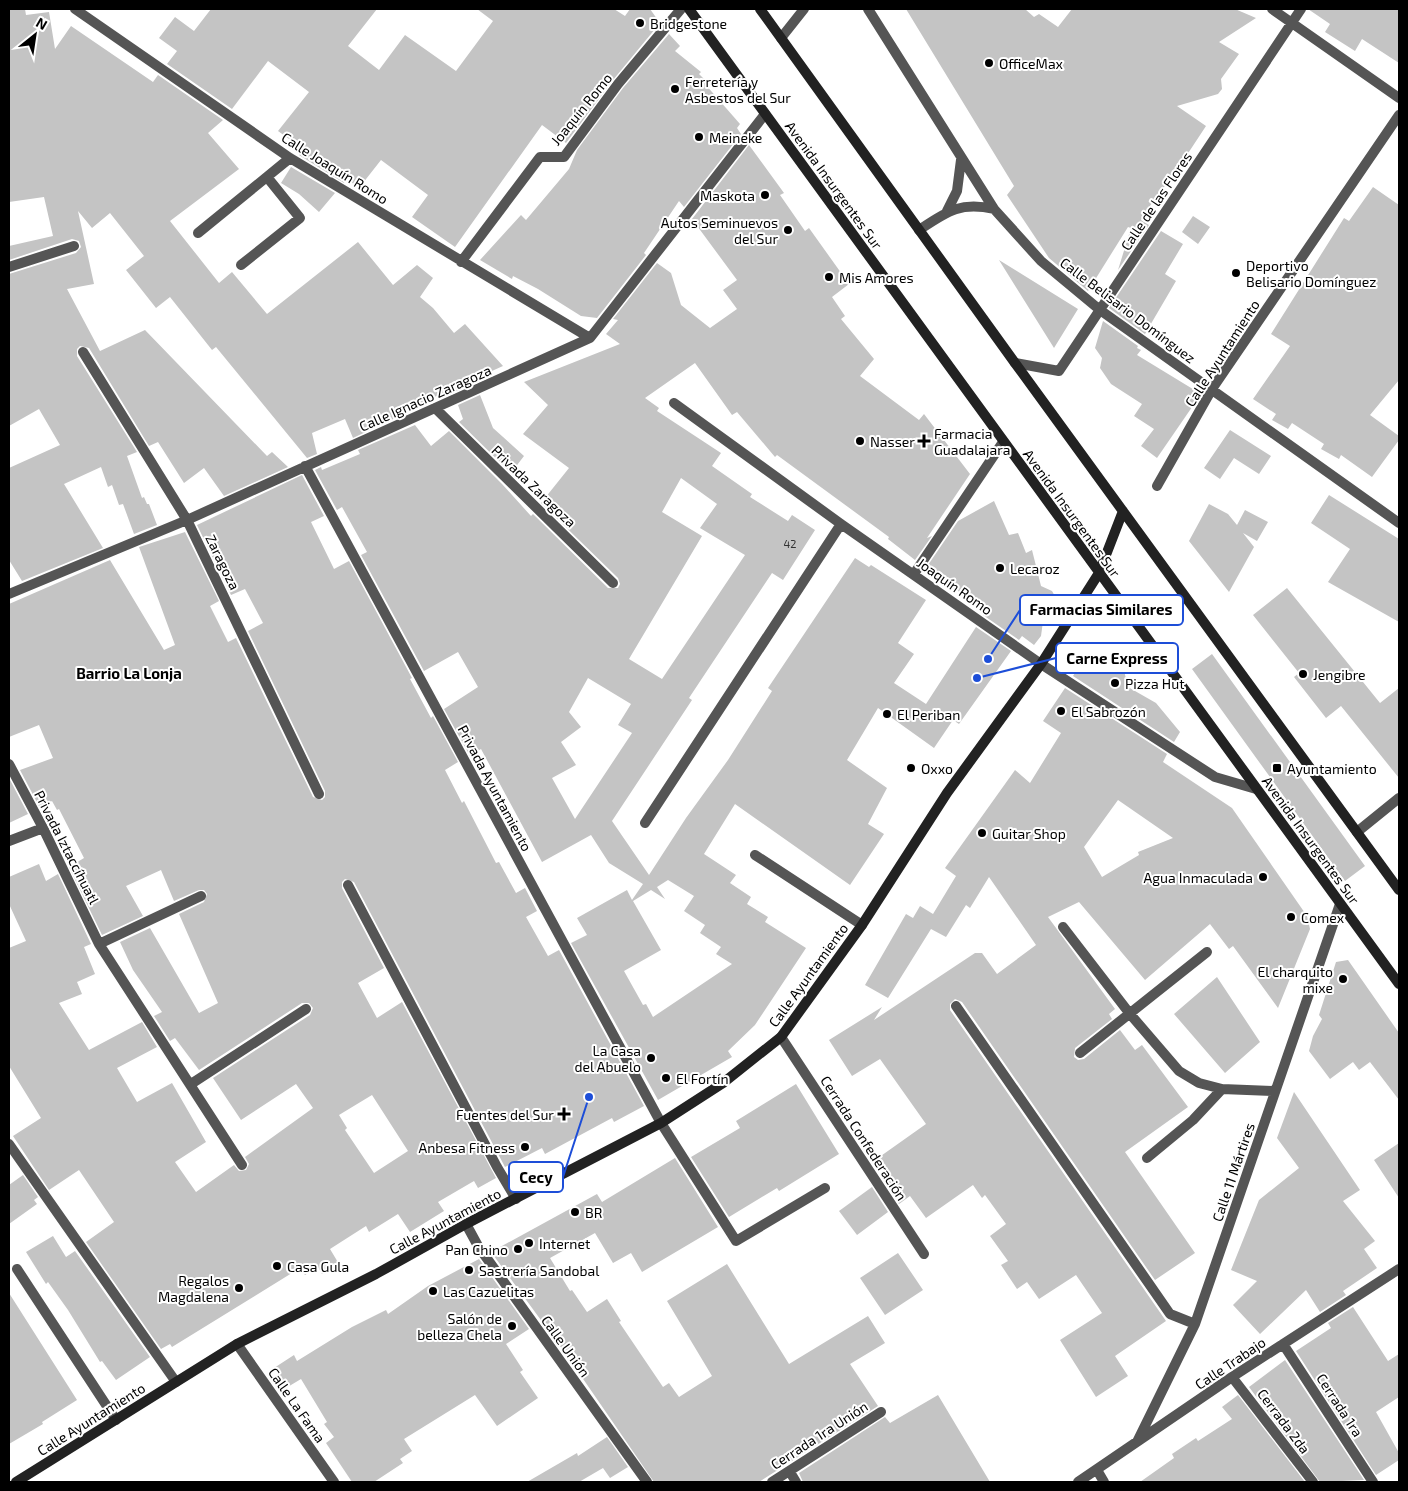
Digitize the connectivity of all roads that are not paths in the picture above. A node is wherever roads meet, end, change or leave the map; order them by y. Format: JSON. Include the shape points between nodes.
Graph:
{"nodes":[{"id":1,"x":75,"y":9,"type":"edge"},
{"id":2,"x":681,"y":9,"type":"edge"},
{"id":3,"x":688,"y":9,"type":"edge"},
{"id":4,"x":760,"y":9,"type":"edge"},
{"id":5,"x":804,"y":9,"type":"edge"},
{"id":6,"x":868,"y":9,"type":"edge"},
{"id":7,"x":1272,"y":9,"type":"edge"},
{"id":8,"x":1301,"y":9,"type":"edge"},
{"id":9,"x":1292,"y":23,"type":"junction"},
{"id":10,"x":781,"y":38,"type":"junction"},
{"id":11,"x":1399,"y":98,"type":"edge"},
{"id":12,"x":765,"y":114,"type":"junction"},
{"id":13,"x":1399,"y":114,"type":"edge"},
{"id":14,"x":290,"y":158,"type":"junction"},
{"id":15,"x":961,"y":160,"type":"junction"},
{"id":16,"x":267,"y":176,"type":"junction"},
{"id":17,"x":994,"y":209,"type":"junction"},
{"id":18,"x":947,"y":211,"type":"junction"},
{"id":19,"x":919,"y":230,"type":"junction"},
{"id":20,"x":198,"y":232,"type":"dead end"},
{"id":21,"x":74,"y":246,"type":"dead end"},
{"id":22,"x":461,"y":262,"type":"junction"},
{"id":23,"x":241,"y":265,"type":"dead end"},
{"id":24,"x":9,"y":267,"type":"edge"},
{"id":25,"x":1100,"y":310,"type":"junction"},
{"id":26,"x":590,"y":338,"type":"junction"},
{"id":27,"x":83,"y":352,"type":"dead end"},
{"id":28,"x":1015,"y":363,"type":"junction"},
{"id":29,"x":1212,"y":389,"type":"junction"},
{"id":30,"x":674,"y":403,"type":"dead end"},
{"id":31,"x":436,"y":409,"type":"junction"},
{"id":32,"x":1003,"y":442,"type":"junction"},
{"id":33,"x":305,"y":466,"type":"junction"},
{"id":34,"x":1157,"y":486,"type":"dead end"},
{"id":35,"x":1123,"y":512,"type":"junction"},
{"id":36,"x":188,"y":520,"type":"junction"},
{"id":37,"x":1399,"y":523,"type":"edge"},
{"id":38,"x":842,"y":524,"type":"junction"},
{"id":39,"x":1099,"y":573,"type":"junction"},
{"id":40,"x":914,"y":574,"type":"junction"},
{"id":41,"x":613,"y":583,"type":"dead end"},
{"id":42,"x":9,"y":594,"type":"edge"},
{"id":43,"x":1041,"y":664,"type":"junction"},
{"id":44,"x":9,"y":764,"type":"edge"},
{"id":45,"x":1256,"y":789,"type":"junction"},
{"id":46,"x":319,"y":794,"type":"dead end"},
{"id":47,"x":1399,"y":798,"type":"edge"},
{"id":48,"x":646,"y":823,"type":"dead end"},
{"id":49,"x":43,"y":828,"type":"junction"},
{"id":50,"x":1357,"y":832,"type":"junction"},
{"id":51,"x":9,"y":842,"type":"edge"},
{"id":52,"x":755,"y":855,"type":"dead end"},
{"id":53,"x":348,"y":885,"type":"dead end"},
{"id":54,"x":1399,"y":890,"type":"edge"},
{"id":55,"x":201,"y":896,"type":"dead end"},
{"id":56,"x":1340,"y":904,"type":"junction"},
{"id":57,"x":862,"y":925,"type":"junction"},
{"id":58,"x":1063,"y":927,"type":"dead end"},
{"id":59,"x":99,"y":944,"type":"junction"},
{"id":60,"x":1206,"y":952,"type":"dead end"},
{"id":61,"x":1399,"y":984,"type":"edge"},
{"id":62,"x":956,"y":1006,"type":"dead end"},
{"id":63,"x":306,"y":1009,"type":"dead end"},
{"id":64,"x":1130,"y":1014,"type":"junction"},
{"id":65,"x":781,"y":1037,"type":"junction"},
{"id":66,"x":1080,"y":1053,"type":"dead end"},
{"id":67,"x":191,"y":1084,"type":"junction"},
{"id":68,"x":1222,"y":1090,"type":"junction"},
{"id":69,"x":1275,"y":1091,"type":"junction"},
{"id":70,"x":661,"y":1122,"type":"junction"},
{"id":71,"x":10,"y":1146,"type":"edge"},
{"id":72,"x":1147,"y":1158,"type":"dead end"},
{"id":73,"x":242,"y":1165,"type":"dead end"},
{"id":74,"x":825,"y":1188,"type":"dead end"},
{"id":75,"x":516,"y":1199,"type":"junction"},
{"id":76,"x":466,"y":1224,"type":"junction"},
{"id":77,"x":924,"y":1254,"type":"dead end"},
{"id":78,"x":17,"y":1269,"type":"dead end"},
{"id":79,"x":1399,"y":1269,"type":"edge"},
{"id":80,"x":1195,"y":1324,"type":"junction"},
{"id":81,"x":237,"y":1344,"type":"junction"},
{"id":82,"x":1283,"y":1344,"type":"junction"},
{"id":83,"x":1232,"y":1377,"type":"junction"},
{"id":84,"x":176,"y":1382,"type":"junction"},
{"id":85,"x":881,"y":1412,"type":"dead end"},
{"id":86,"x":116,"y":1420,"type":"junction"},
{"id":87,"x":1137,"y":1442,"type":"junction"},
{"id":88,"x":1098,"y":1470,"type":"junction"},
{"id":89,"x":790,"y":1472,"type":"junction"},
{"id":90,"x":16,"y":1482,"type":"edge"},
{"id":91,"x":334,"y":1482,"type":"edge"},
{"id":92,"x":647,"y":1482,"type":"edge"},
{"id":93,"x":772,"y":1482,"type":"edge"},
{"id":94,"x":796,"y":1482,"type":"edge"},
{"id":95,"x":1078,"y":1482,"type":"edge"},
{"id":96,"x":1104,"y":1482,"type":"edge"},
{"id":97,"x":1313,"y":1482,"type":"edge"},
{"id":98,"x":1373,"y":1482,"type":"edge"}],
"edges":[{"from":1,"to":14,"type":"street","name":"Calle Joaquín Romo"},
{"from":2,"to":22,"type":"street","name":"Joaquín Romo","via":[[618,84],[564,157],[540,157]]},
{"from":3,"to":12,"type":"main road","name":"Avenida Insurgentes Sur"},
{"from":4,"to":10,"type":"main road"},
{"from":5,"to":10,"type":"street"},
{"from":6,"to":15,"type":"street","name":"Calle Belisario Domínguez"},
{"from":7,"to":9,"type":"street"},
{"from":8,"to":9,"type":"street","name":"Calle de las Flores"},
{"from":9,"to":11,"type":"street"},
{"from":9,"to":25,"type":"street","name":"Calle de las Flores"},
{"from":10,"to":19,"type":"main road"},
{"from":12,"to":26,"type":"street","name":"Calle Ignacio Zaragoza"},
{"from":12,"to":32,"type":"main road","name":"Avenida Insurgentes Sur"},
{"from":13,"to":29,"type":"street","name":"Calle Ayuntamiento"},
{"from":14,"to":16,"type":"street"},
{"from":14,"to":22,"type":"street","name":"Calle Joaquín Romo"},
{"from":15,"to":17,"type":"street","name":"Calle Belisario Domínguez"},
{"from":15,"to":18,"type":"street","via":[[957,191]]},
{"from":16,"to":20,"type":"street"},
{"from":16,"to":23,"type":"street","via":[[300,218]]},
{"from":17,"to":18,"type":"street","via":[[973,205]]},
{"from":17,"to":25,"type":"street","name":"Calle Belisario Domínguez","via":[[1041,261]]},
{"from":18,"to":19,"type":"street"},
{"from":19,"to":28,"type":"main road"},
{"from":21,"to":24,"type":"street"},
{"from":22,"to":26,"type":"street","name":"Calle Joaquín Romo"},
{"from":25,"to":28,"type":"street","name":"Calle de las Flores","via":[[1059,371]]},
{"from":25,"to":29,"type":"street","name":"Calle Belisario Domínguez"},
{"from":26,"to":31,"type":"street","name":"Calle Ignacio Zaragoza"},
{"from":27,"to":36,"type":"street","name":"Zaragoza"},
{"from":28,"to":35,"type":"main road"},
{"from":29,"to":34,"type":"street","name":"Calle Ayuntamiento"},
{"from":29,"to":37,"type":"street","name":"Calle Belisario Domínguez"},
{"from":30,"to":38,"type":"street","name":"Joaquín Romo"},
{"from":31,"to":33,"type":"street","name":"Calle Ignacio Zaragoza"},
{"from":31,"to":41,"type":"street","name":"Privada Zaragoza"},
{"from":32,"to":39,"type":"main road","name":"Avenida Insurgentes Sur"},
{"from":32,"to":40,"type":"street"},
{"from":33,"to":36,"type":"street","name":"Calle Ignacio Zaragoza"},
{"from":33,"to":70,"type":"street","name":"Privada Ayuntamiento"},
{"from":35,"to":39,"type":"main road","name":"Calle Ayuntamiento"},
{"from":35,"to":50,"type":"main road"},
{"from":36,"to":42,"type":"street","name":"Calle Ignacio Zaragoza"},
{"from":36,"to":46,"type":"street","name":"Zaragoza"},
{"from":38,"to":40,"type":"street","name":"Joaquín Romo"},
{"from":38,"to":48,"type":"street"},
{"from":39,"to":43,"type":"main road","name":"Calle Ayuntamiento"},
{"from":39,"to":45,"type":"main road","name":"Avenida Insurgentes Sur"},
{"from":40,"to":43,"type":"street","name":"Joaquín Romo"},
{"from":43,"to":45,"type":"street","name":"Joaquín Romo","via":[[1215,777]]},
{"from":43,"to":57,"type":"main road","name":"Calle Ayuntamiento","via":[[947,793]]},
{"from":44,"to":49,"type":"street","name":"Privada Iztaccíhuatl"},
{"from":45,"to":56,"type":"main road","name":"Avenida Insurgentes Sur"},
{"from":47,"to":50,"type":"street"},
{"from":49,"to":51,"type":"street"},
{"from":49,"to":59,"type":"street","name":"Privada Iztaccíhuatl"},
{"from":50,"to":54,"type":"main road"},
{"from":52,"to":57,"type":"street"},
{"from":53,"to":75,"type":"street"},
{"from":55,"to":59,"type":"street"},
{"from":56,"to":61,"type":"main road","name":"Avenida Insurgentes Sur"},
{"from":56,"to":69,"type":"street","name":"Calle 11 Mártires"},
{"from":57,"to":65,"type":"main road","name":"Calle Ayuntamiento"},
{"from":58,"to":64,"type":"street"},
{"from":59,"to":67,"type":"street","name":"Privada Iztaccíhuatl"},
{"from":60,"to":64,"type":"street"},
{"from":62,"to":80,"type":"street","via":[[1170,1314]]},
{"from":63,"to":67,"type":"street"},
{"from":64,"to":66,"type":"street"},
{"from":64,"to":68,"type":"street","via":[[1179,1070],[1199,1083]]},
{"from":65,"to":70,"type":"main road","name":"Calle Ayuntamiento","via":[[723,1083]]},
{"from":65,"to":77,"type":"street","name":"Cerrada Confederación"},
{"from":67,"to":73,"type":"street","name":"Privada Iztaccíhuatl"},
{"from":68,"to":69,"type":"street"},
{"from":68,"to":72,"type":"street","via":[[1193,1120]]},
{"from":69,"to":80,"type":"street","name":"Calle 11 Mártires"},
{"from":70,"to":74,"type":"street","name":"Privada Ayuntamiento","via":[[736,1241]]},
{"from":70,"to":75,"type":"main road","name":"Calle Ayuntamiento"},
{"from":71,"to":84,"type":"street"},
{"from":75,"to":76,"type":"main road","name":"Calle Ayuntamiento"},
{"from":76,"to":81,"type":"main road","name":"Calle Ayuntamiento","via":[[376,1274]]},
{"from":76,"to":92,"type":"street","name":"Calle Unión","via":[[478,1246]]},
{"from":78,"to":86,"type":"street"},
{"from":79,"to":82,"type":"street","name":"Calle Trabajo"},
{"from":80,"to":87,"type":"street","name":"Calle 11 Mártires"},
{"from":81,"to":84,"type":"main road","name":"Calle Ayuntamiento"},
{"from":81,"to":91,"type":"street","name":"Calle La Fama"},
{"from":82,"to":83,"type":"street","name":"Calle Trabajo"},
{"from":82,"to":98,"type":"street","name":"Cerrada 1ra"},
{"from":83,"to":87,"type":"street","name":"Calle Trabajo"},
{"from":83,"to":97,"type":"street","name":"Cerrada 2da"},
{"from":84,"to":86,"type":"main road","name":"Calle Ayuntamiento"},
{"from":85,"to":89,"type":"street","name":"Cerrada 1ra Unión"},
{"from":86,"to":90,"type":"main road","name":"Calle Ayuntamiento"},
{"from":87,"to":88,"type":"street","name":"Calle Trabajo"},
{"from":88,"to":95,"type":"street","name":"Calle Trabajo"},
{"from":88,"to":96,"type":"street"},
{"from":89,"to":93,"type":"street","name":"Cerrada 1ra Unión"},
{"from":89,"to":94,"type":"street"}]}
